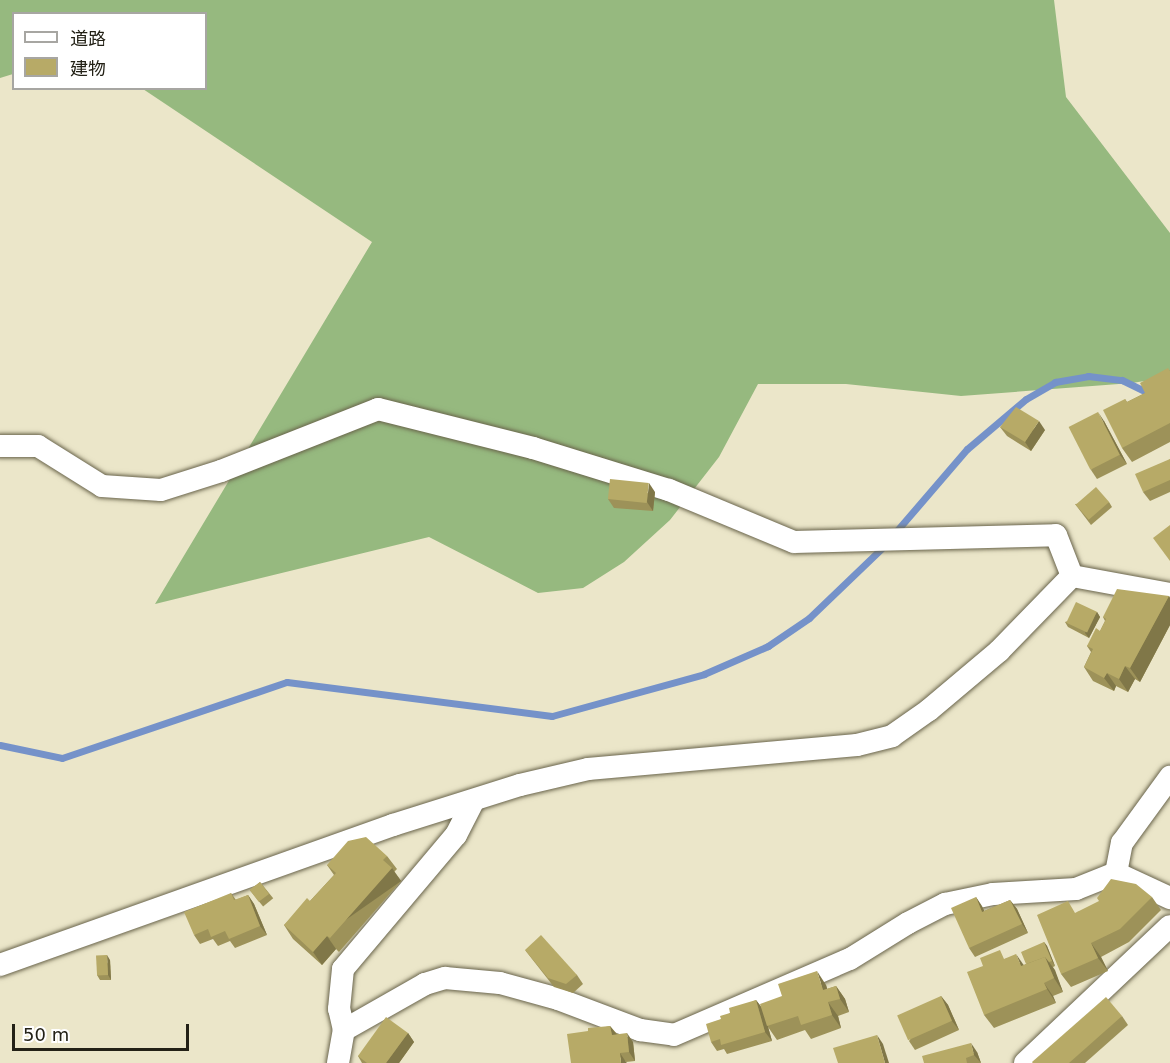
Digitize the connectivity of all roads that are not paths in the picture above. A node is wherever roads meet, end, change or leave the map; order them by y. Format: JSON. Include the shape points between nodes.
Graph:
{"nodes":[{"id":1,"x":0,"y":446,"type":"edge"},
{"id":2,"x":1072,"y":576,"type":"junction"},
{"id":3,"x":1170,"y":594,"type":"edge"},
{"id":4,"x":1170,"y":777,"type":"edge"},
{"id":5,"x":473,"y":801,"type":"junction"},
{"id":6,"x":1116,"y":873,"type":"junction"},
{"id":7,"x":1170,"y":898,"type":"edge"},
{"id":8,"x":1170,"y":927,"type":"edge"},
{"id":9,"x":0,"y":965,"type":"edge"},
{"id":10,"x":344,"y":1030,"type":"junction"},
{"id":11,"x":338,"y":1063,"type":"edge"},
{"id":12,"x":1025,"y":1063,"type":"edge"}],
"edges":[{"from":1,"to":2,"type":"street","via":[[38,446],[102,486],[161,490],[221,471],[378,409],[533,448],[669,490],[794,542],[1056,535]]},
{"from":2,"to":3,"type":"street"},
{"from":2,"to":5,"type":"street","via":[[999,651],[892,736],[857,745],[588,769]]},
{"from":4,"to":6,"type":"street","via":[[1122,843]]},
{"from":5,"to":9,"type":"street","via":[[393,825]]},
{"from":5,"to":10,"type":"street","via":[[456,835],[343,969],[339,1009]]},
{"from":6,"to":7,"type":"street"},
{"from":6,"to":10,"type":"street","via":[[1076,889],[993,894],[945,904],[850,959],[674,1035],[640,1030],[558,999],[500,983],[445,978],[425,984]]},
{"from":8,"to":12,"type":"street"},
{"from":10,"to":11,"type":"street"}]}
